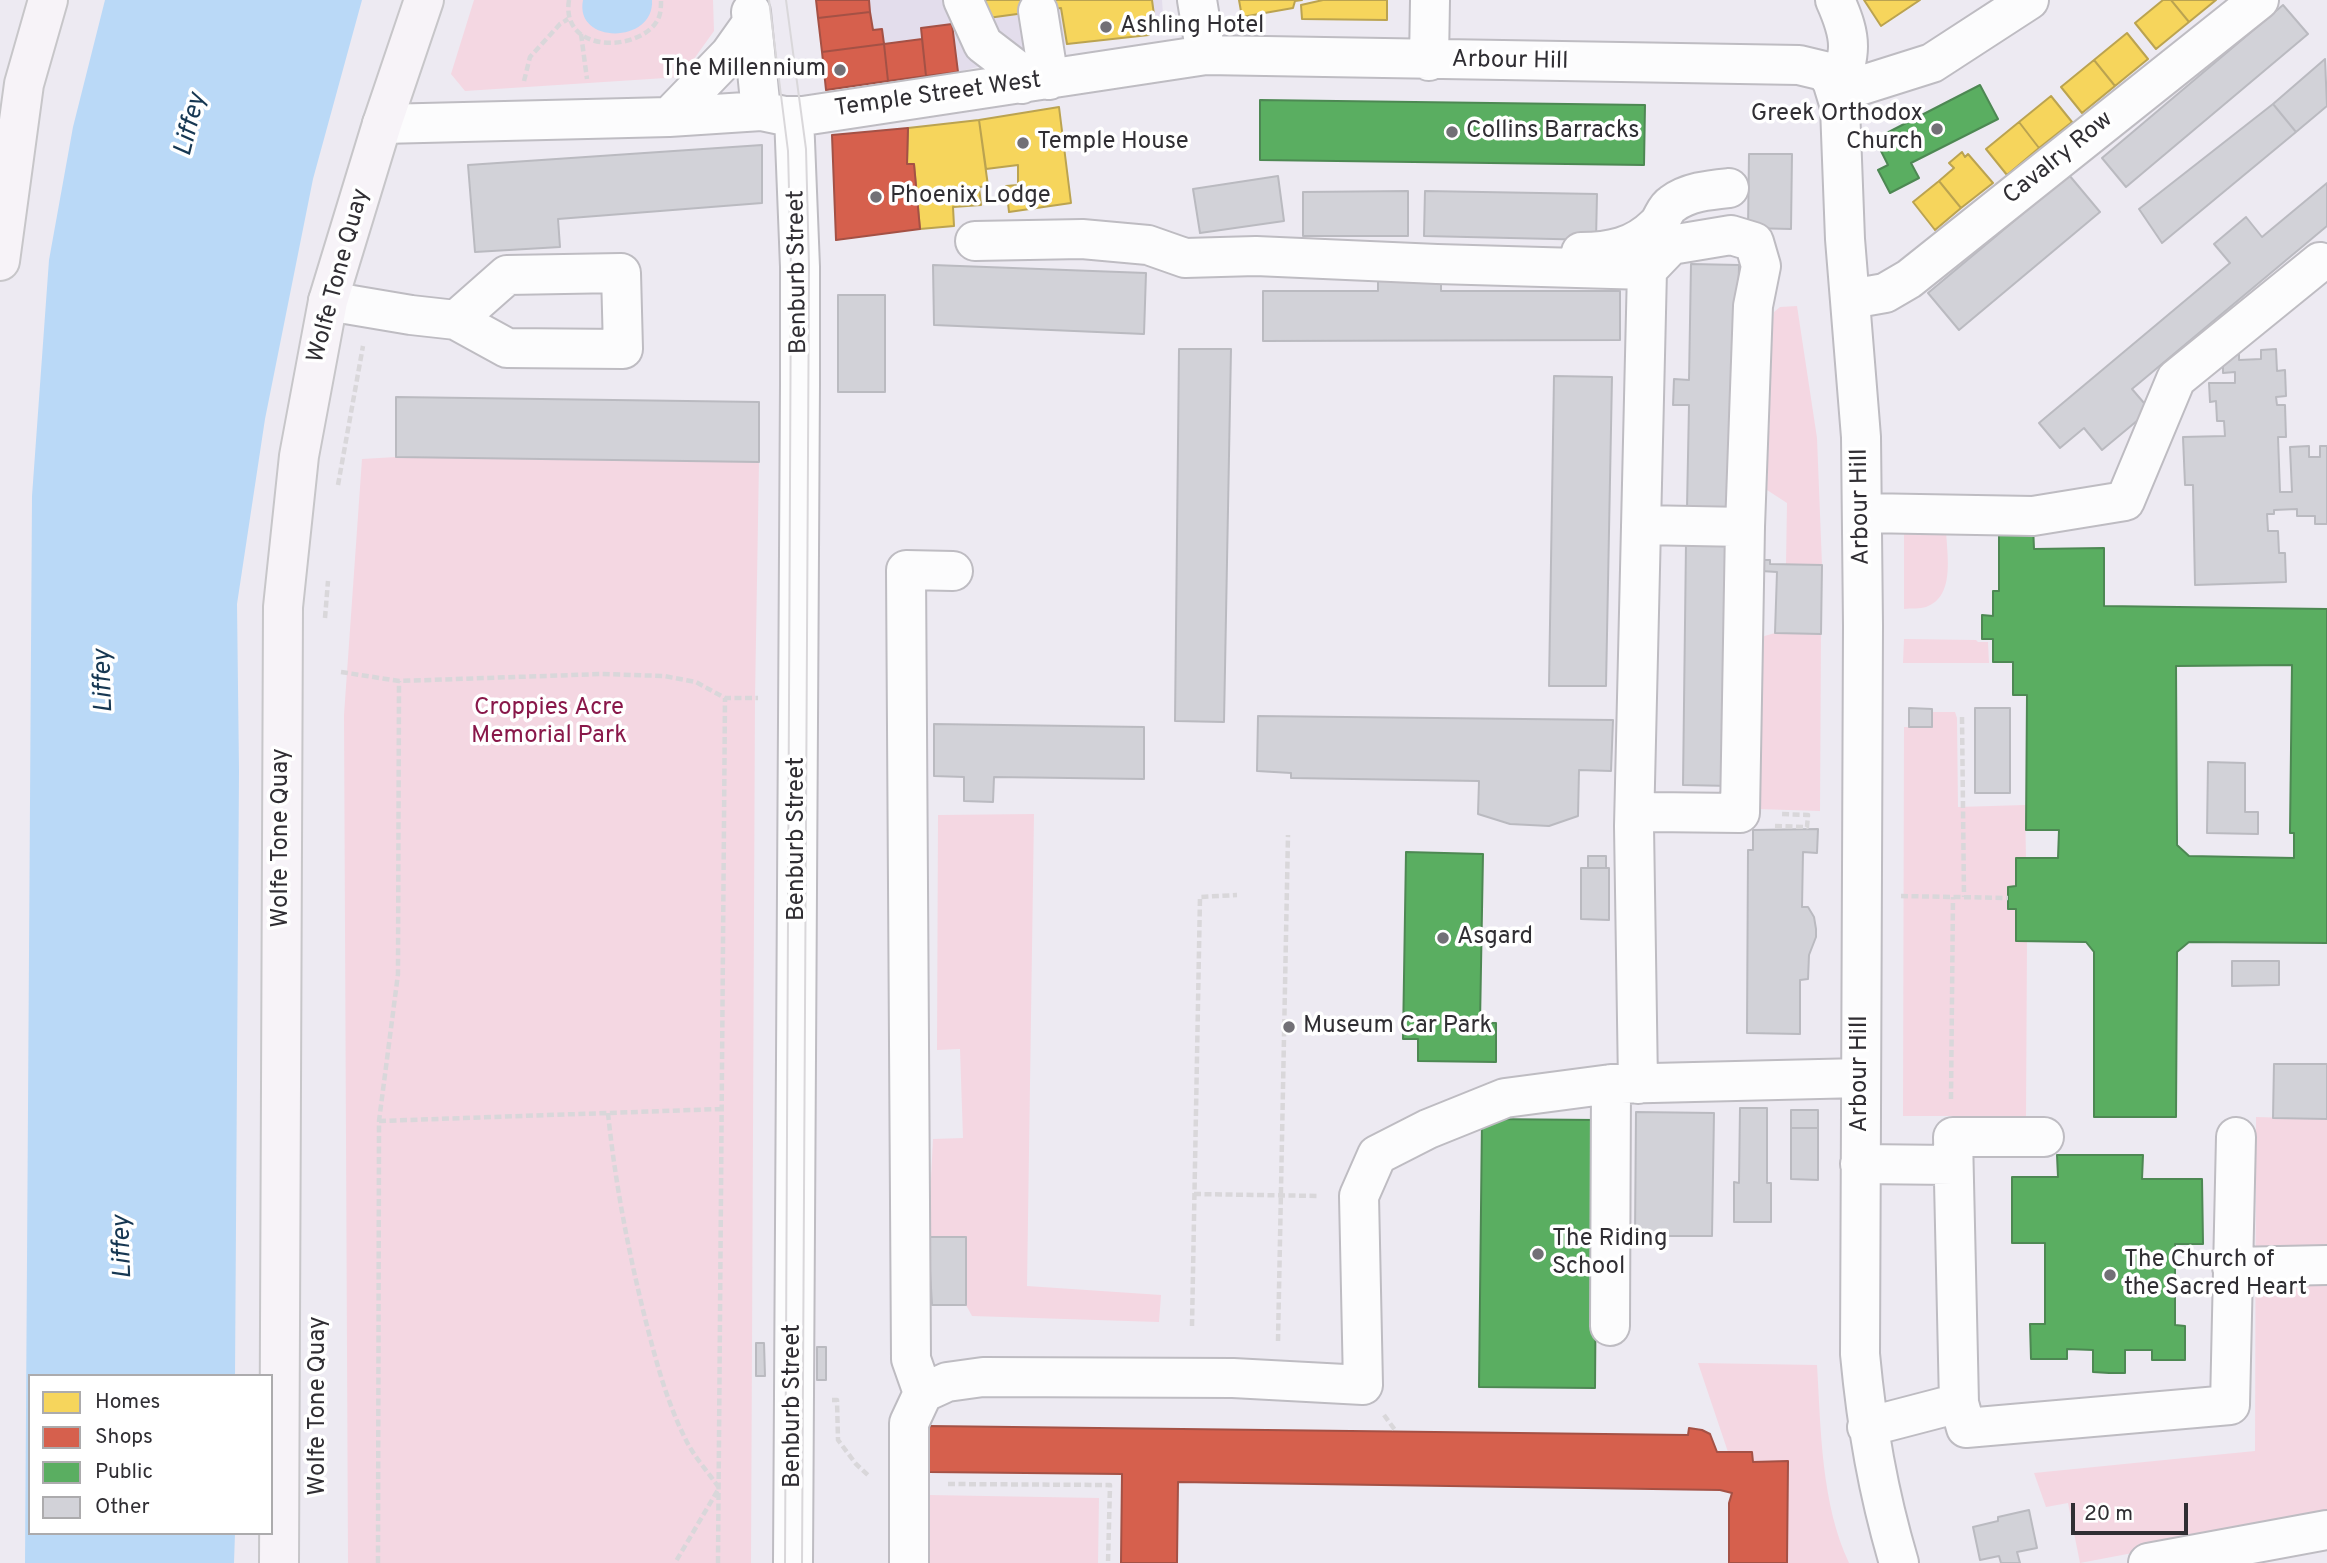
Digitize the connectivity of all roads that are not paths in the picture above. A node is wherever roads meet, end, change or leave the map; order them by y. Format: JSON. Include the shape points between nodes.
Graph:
{"nodes":[{"id":1,"x":48,"y":0,"type":"edge"},
{"id":2,"x":424,"y":0,"type":"edge"},
{"id":3,"x":963,"y":0,"type":"edge"},
{"id":4,"x":1197,"y":0,"type":"edge"},
{"id":5,"x":1430,"y":0,"type":"edge"},
{"id":6,"x":1835,"y":0,"type":"edge"},
{"id":7,"x":2029,"y":0,"type":"edge"},
{"id":8,"x":2259,"y":0,"type":"edge"},
{"id":9,"x":1038,"y":11,"type":"dead end"},
{"id":10,"x":751,"y":12,"type":"edge"},
{"id":11,"x":1206,"y":55,"type":"junction"},
{"id":12,"x":1429,"y":61,"type":"junction"},
{"id":13,"x":1035,"y":82,"type":"junction"},
{"id":14,"x":1837,"y":93,"type":"junction"},
{"id":15,"x":777,"y":113,"type":"junction"},
{"id":16,"x":669,"y":117,"type":"junction"},
{"id":17,"x":382,"y":124,"type":"junction"},
{"id":18,"x":1729,"y":188,"type":"dead end"},
{"id":19,"x":975,"y":241,"type":"dead end"},
{"id":20,"x":0,"y":261,"type":"edge"},
{"id":21,"x":2320,"y":262,"type":"dead end"},
{"id":22,"x":1437,"y":264,"type":"junction"},
{"id":23,"x":1647,"y":270,"type":"junction"},
{"id":24,"x":1851,"y":299,"type":"junction"},
{"id":25,"x":328,"y":301,"type":"junction"},
{"id":26,"x":456,"y":320,"type":"dead end"},
{"id":27,"x":1863,"y":513,"type":"junction"},
{"id":28,"x":1641,"y":525,"type":"junction"},
{"id":29,"x":1745,"y":527,"type":"junction"},
{"id":30,"x":953,"y":571,"type":"dead end"},
{"id":31,"x":1635,"y":806,"type":"junction"},
{"id":32,"x":1861,"y":1078,"type":"junction"},
{"id":33,"x":1624,"y":1084,"type":"junction"},
{"id":34,"x":2236,"y":1137,"type":"dead end"},
{"id":35,"x":2044,"y":1138,"type":"dead end"},
{"id":36,"x":1860,"y":1164,"type":"junction"},
{"id":37,"x":1953,"y":1165,"type":"junction"},
{"id":38,"x":2327,"y":1265,"type":"edge"},
{"id":39,"x":2232,"y":1266,"type":"junction"},
{"id":40,"x":1610,"y":1326,"type":"dead end"},
{"id":41,"x":923,"y":1393,"type":"junction"},
{"id":42,"x":1959,"y":1403,"type":"junction"},
{"id":43,"x":1867,"y":1427,"type":"junction"},
{"id":44,"x":2327,"y":1531,"type":"edge"},
{"id":45,"x":279,"y":1563,"type":"edge"},
{"id":46,"x":793,"y":1563,"type":"edge"},
{"id":47,"x":909,"y":1563,"type":"edge"},
{"id":48,"x":1899,"y":1563,"type":"edge"},
{"id":49,"x":2148,"y":1563,"type":"edge"}],
"edges":[{"from":1,"to":20,"type":"main road","via":[[24,84]]},
{"from":2,"to":17,"type":"main road","name":"Wolfe Tone Quay"},
{"from":3,"to":13,"type":"street","via":[[983,44]]},
{"from":4,"to":11,"type":"street"},
{"from":5,"to":12,"type":"street"},
{"from":6,"to":14,"type":"street","via":[[1849,36],[1849,57]]},
{"from":7,"to":14,"type":"street","via":[[1932,63]]},
{"from":8,"to":24,"type":"street","name":"Cavalry Row","via":[[1909,279],[1885,293]]},
{"from":9,"to":13,"type":"street"},
{"from":10,"to":15,"type":"street","name":"Benburb Street"},
{"from":10,"to":16,"type":"street","via":[[730,54]]},
{"from":11,"to":12,"type":"street","name":"Arbour Hill"},
{"from":11,"to":13,"type":"street","name":"Temple Street West"},
{"from":12,"to":14,"type":"street","name":"Arbour Hill","via":[[1799,65],[1824,71]]},
{"from":13,"to":15,"type":"street","name":"Temple Street West"},
{"from":14,"to":24,"type":"street","name":"Arbour Hill"},
{"from":15,"to":16,"type":"street","name":"Temple Street West"},
{"from":15,"to":46,"type":"street","name":"Benburb Street","via":[[800,267]]},
{"from":16,"to":17,"type":"street","name":"Temple Street West"},
{"from":17,"to":25,"type":"main road","name":"Wolfe Tone Quay"},
{"from":18,"to":22,"type":"street","via":[[1683,197],[1668,206],[1659,224],[1640,240],[1619,249],[1486,251]]},
{"from":19,"to":22,"type":"street","via":[[1082,239],[1148,245],[1185,258],[1256,256]]},
{"from":21,"to":27,"type":"street","via":[[2176,379],[2125,501],[2033,516]]},
{"from":22,"to":23,"type":"street"},
{"from":23,"to":28,"type":"street"},
{"from":23,"to":29,"type":"street","via":[[1671,245],[1731,235],[1754,242],[1761,266],[1753,306]]},
{"from":24,"to":27,"type":"street","name":"Arbour Hill"},
{"from":25,"to":26,"type":"street"},
{"from":25,"to":45,"type":"main road","name":"Wolfe Tone Quay","via":[[299,456],[284,607]]},
{"from":27,"to":32,"type":"street","name":"Arbour Hill"},
{"from":28,"to":29,"type":"street"},
{"from":28,"to":31,"type":"street"},
{"from":29,"to":31,"type":"street","via":[[1740,813],[1650,812]]},
{"from":30,"to":41,"type":"street","via":[[905,570],[911,1359]]},
{"from":31,"to":33,"type":"street"},
{"from":32,"to":33,"type":"street"},
{"from":32,"to":36,"type":"street","name":"Arbour Hill"},
{"from":33,"to":40,"type":"street"},
{"from":33,"to":41,"type":"street","via":[[1505,1098],[1377,1155],[1359,1196],[1363,1385],[984,1377],[947,1382]]},
{"from":34,"to":39,"type":"street"},
{"from":35,"to":37,"type":"street","via":[[1953,1137]]},
{"from":36,"to":37,"type":"street"},
{"from":36,"to":43,"type":"street","name":"Arbour Hill","via":[[1860,1354]]},
{"from":37,"to":42,"type":"street"},
{"from":38,"to":39,"type":"street"},
{"from":39,"to":42,"type":"street","via":[[2230,1405],[1966,1428]]},
{"from":41,"to":47,"type":"street","via":[[909,1423]]},
{"from":42,"to":43,"type":"street"},
{"from":43,"to":48,"type":"street","name":"Arbour Hill"},
{"from":44,"to":49,"type":"street"}]}
